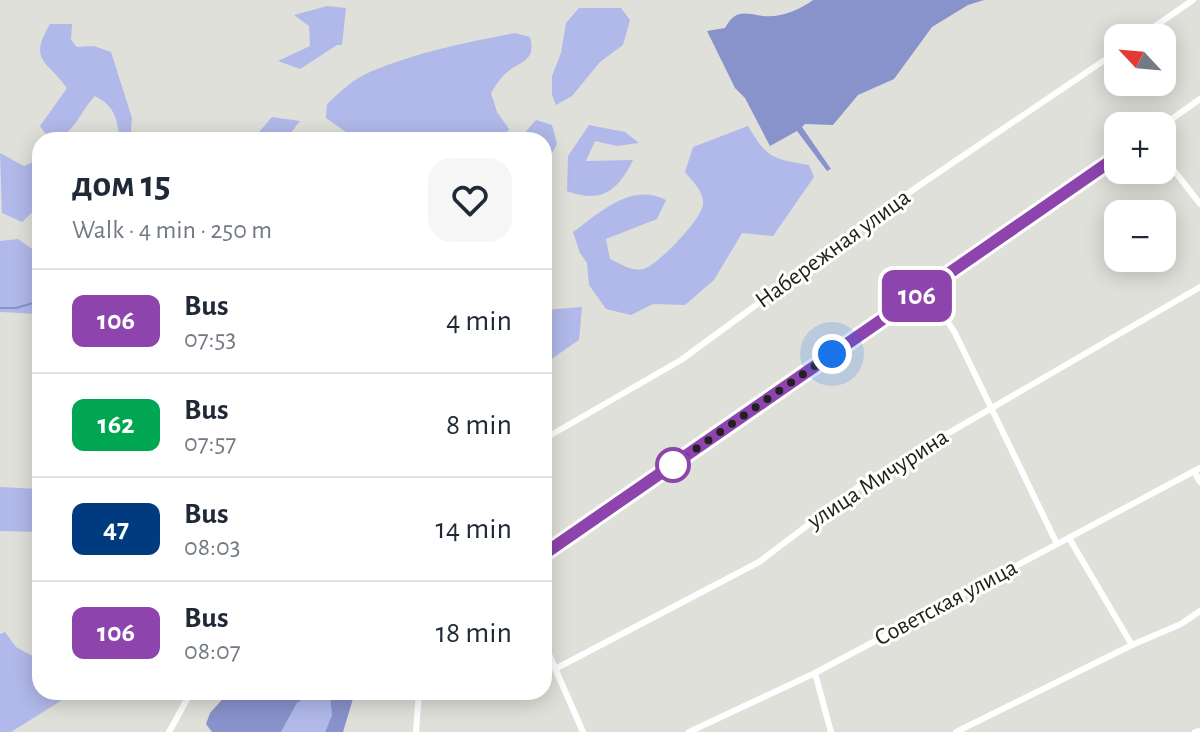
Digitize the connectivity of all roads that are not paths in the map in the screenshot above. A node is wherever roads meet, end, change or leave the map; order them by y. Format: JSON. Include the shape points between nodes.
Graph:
{"nodes":[{"id":1,"x":1193,"y":0,"type":"edge"},
{"id":2,"x":1158,"y":24,"type":"edge"},
{"id":3,"x":1104,"y":60,"type":"edge"},
{"id":4,"x":1200,"y":99,"type":"edge"},
{"id":5,"x":1176,"y":116,"type":"edge"},
{"id":6,"x":1104,"y":166,"type":"edge"},
{"id":7,"x":1176,"y":173,"type":"edge"},
{"id":8,"x":1200,"y":204,"type":"edge"},
{"id":9,"x":1200,"y":287,"type":"edge"},
{"id":10,"x":927,"y":289,"type":"junction"},
{"id":11,"x":991,"y":406,"type":"junction"},
{"id":12,"x":552,"y":434,"type":"edge"},
{"id":13,"x":1197,"y":469,"type":"edge"},
{"id":14,"x":1200,"y":482,"type":"edge"},
{"id":15,"x":1069,"y":538,"type":"junction"},
{"id":16,"x":1057,"y":544,"type":"junction"},
{"id":17,"x":552,"y":548,"type":"edge"},
{"id":18,"x":1200,"y":611,"type":"edge"},
{"id":19,"x":1132,"y":645,"type":"junction"},
{"id":20,"x":552,"y":662,"type":"edge"},
{"id":21,"x":555,"y":669,"type":"junction"},
{"id":22,"x":815,"y":673,"type":"junction"},
{"id":23,"x":187,"y":700,"type":"edge"},
{"id":24,"x":418,"y":700,"type":"edge"},
{"id":25,"x":169,"y":732,"type":"edge"},
{"id":26,"x":416,"y":732,"type":"edge"},
{"id":27,"x":583,"y":732,"type":"edge"},
{"id":28,"x":689,"y":732,"type":"edge"},
{"id":29,"x":831,"y":732,"type":"edge"},
{"id":30,"x":956,"y":732,"type":"edge"}],
"edges":[{"from":1,"to":2,"type":"street"},
{"from":3,"to":12,"type":"street","name":"Набережная улица","via":[[917,187],[681,360]]},
{"from":4,"to":5,"type":"street"},
{"from":6,"to":10,"type":"street"},
{"from":7,"to":8,"type":"street"},
{"from":9,"to":11,"type":"street","name":"улица Мичурина"},
{"from":10,"to":11,"type":"street"},
{"from":10,"to":17,"type":"street"},
{"from":11,"to":16,"type":"street"},
{"from":11,"to":21,"type":"street","name":"улица Мичурина","via":[[866,481],[759,562]]},
{"from":13,"to":14,"type":"street"},
{"from":13,"to":15,"type":"street","name":"Советская улица"},
{"from":15,"to":16,"type":"street","name":"Советская улица"},
{"from":15,"to":19,"type":"street"},
{"from":16,"to":22,"type":"street","name":"Советская улица"},
{"from":18,"to":19,"type":"street"},
{"from":19,"to":30,"type":"street"},
{"from":20,"to":21,"type":"street"},
{"from":21,"to":27,"type":"street"},
{"from":22,"to":28,"type":"street","name":"Советская улица"},
{"from":22,"to":29,"type":"street"},
{"from":23,"to":25,"type":"street"},
{"from":24,"to":26,"type":"street"}]}
